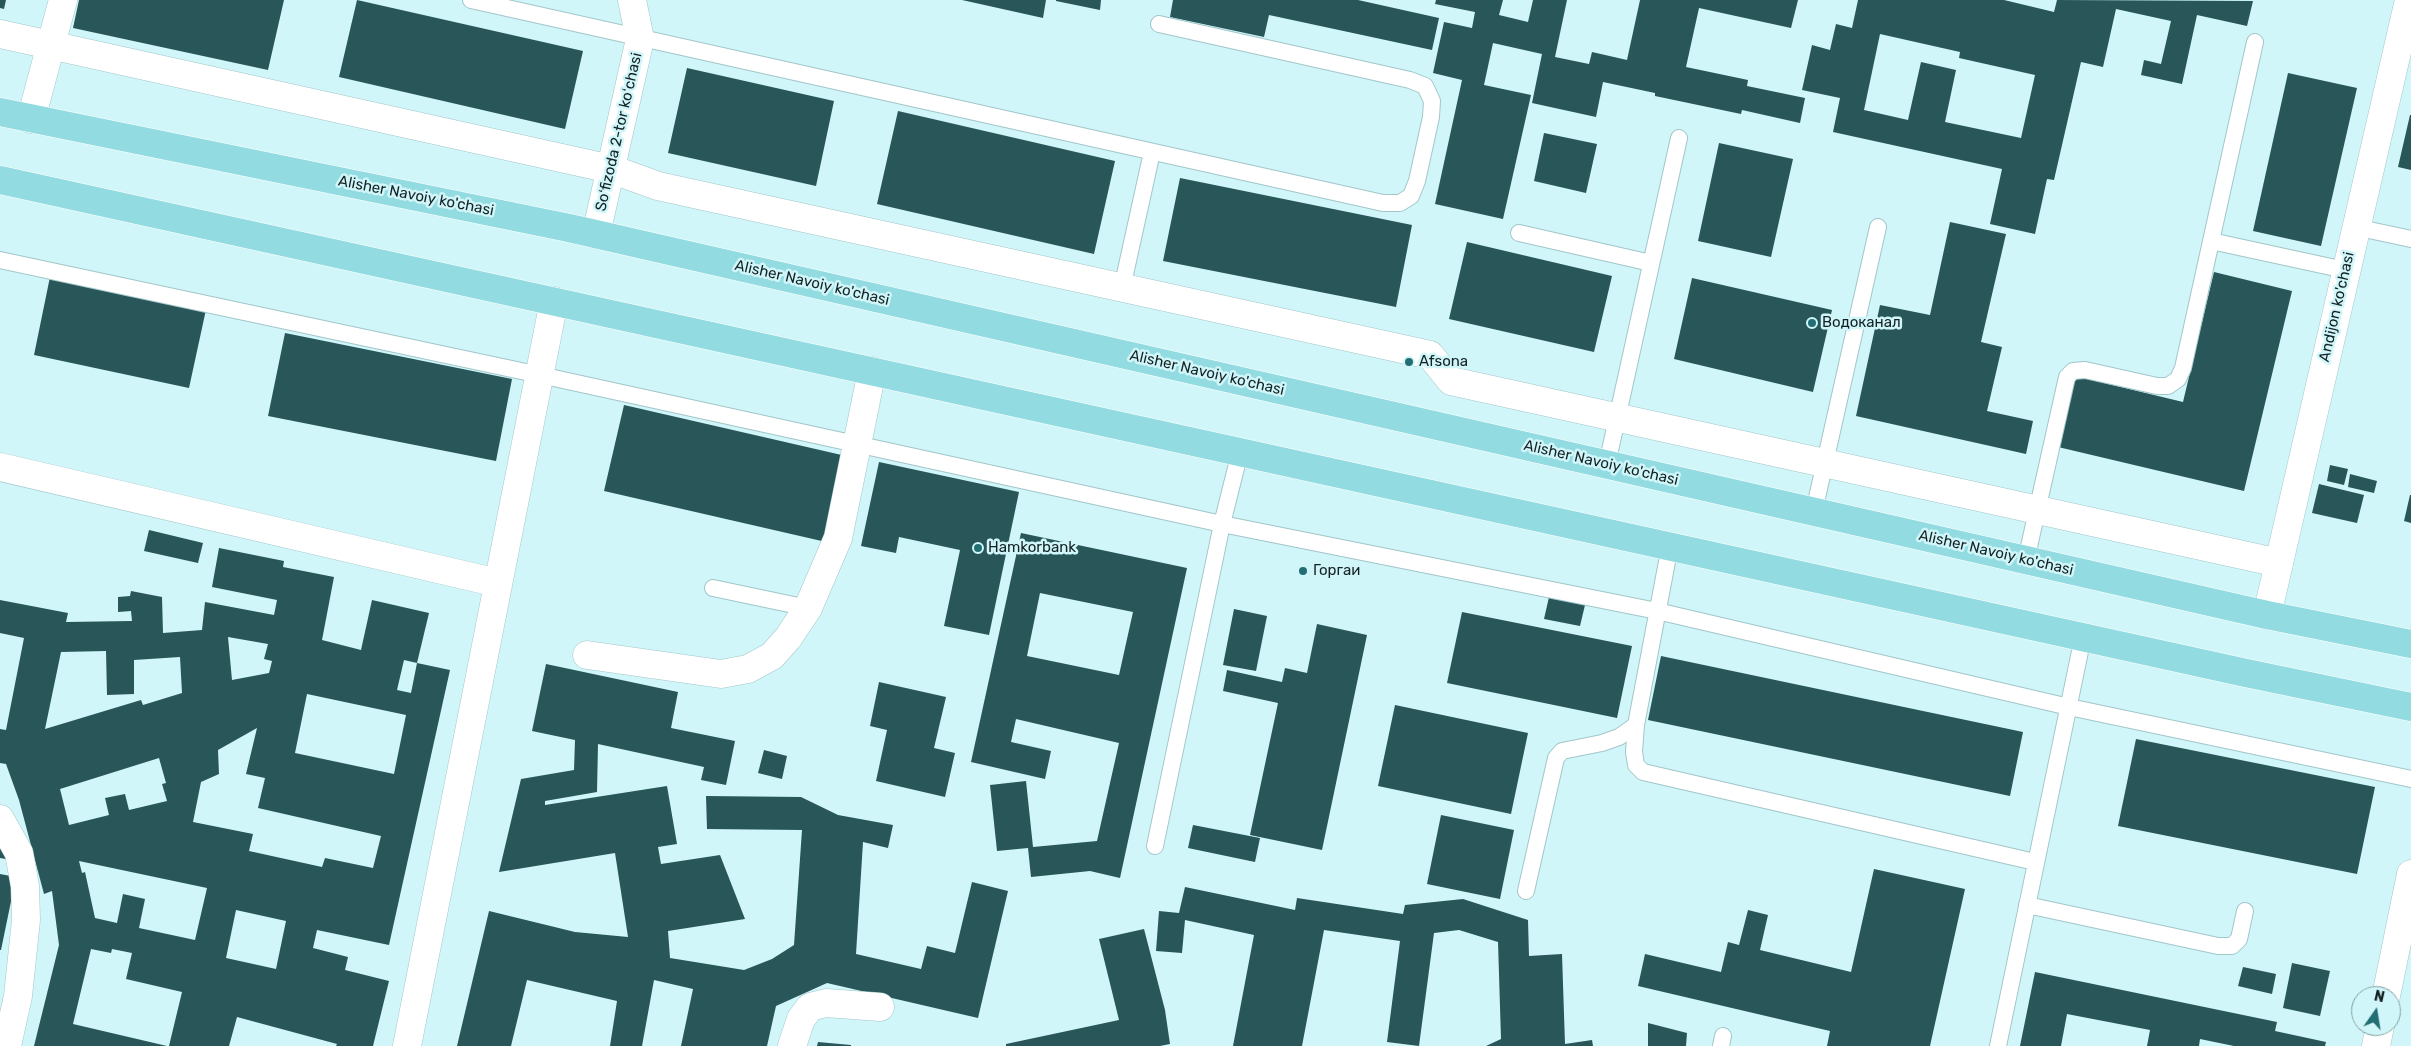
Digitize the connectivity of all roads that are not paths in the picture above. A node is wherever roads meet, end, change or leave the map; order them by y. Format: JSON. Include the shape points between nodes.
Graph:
{"nodes":[{"id":1,"x":63,"y":0,"type":"edge"},
{"id":2,"x":471,"y":0,"type":"edge"},
{"id":3,"x":632,"y":0,"type":"edge"},
{"id":4,"x":2409,"y":0,"type":"edge"},
{"id":5,"x":1159,"y":24,"type":"dead end"},
{"id":6,"x":0,"y":34,"type":"edge"},
{"id":7,"x":640,"y":38,"type":"junction"},
{"id":8,"x":2255,"y":42,"type":"dead end"},
{"id":9,"x":51,"y":45,"type":"junction"},
{"id":10,"x":0,"y":112,"type":"edge"},
{"id":11,"x":31,"y":119,"type":"junction"},
{"id":12,"x":1679,"y":138,"type":"dead end"},
{"id":13,"x":1152,"y":152,"type":"junction"},
{"id":14,"x":611,"y":168,"type":"junction"},
{"id":15,"x":0,"y":180,"type":"edge"},
{"id":16,"x":1878,"y":227,"type":"dead end"},
{"id":17,"x":2355,"y":227,"type":"junction"},
{"id":18,"x":1519,"y":233,"type":"dead end"},
{"id":19,"x":596,"y":234,"type":"junction"},
{"id":20,"x":2411,"y":239,"type":"edge"},
{"id":21,"x":2211,"y":241,"type":"junction"},
{"id":22,"x":0,"y":260,"type":"edge"},
{"id":23,"x":1651,"y":263,"type":"junction"},
{"id":24,"x":2345,"y":270,"type":"junction"},
{"id":25,"x":1122,"y":288,"type":"junction"},
{"id":26,"x":554,"y":301,"type":"junction"},
{"id":27,"x":872,"y":371,"type":"junction"},
{"id":28,"x":540,"y":375,"type":"junction"},
{"id":29,"x":1617,"y":418,"type":"junction"},
{"id":30,"x":857,"y":445,"type":"junction"},
{"id":31,"x":1240,"y":452,"type":"junction"},
{"id":32,"x":1607,"y":464,"type":"junction"},
{"id":33,"x":1824,"y":465,"type":"junction"},
{"id":34,"x":0,"y":467,"type":"edge"},
{"id":35,"x":2037,"y":510,"type":"junction"},
{"id":36,"x":1814,"y":511,"type":"junction"},
{"id":37,"x":1222,"y":524,"type":"junction"},
{"id":38,"x":1670,"y":546,"type":"junction"},
{"id":39,"x":2026,"y":560,"type":"junction"},
{"id":40,"x":2279,"y":563,"type":"junction"},
{"id":41,"x":498,"y":584,"type":"junction"},
{"id":42,"x":713,"y":588,"type":"dead end"},
{"id":43,"x":808,"y":608,"type":"junction"},
{"id":44,"x":1657,"y":611,"type":"junction"},
{"id":45,"x":2268,"y":615,"type":"junction"},
{"id":46,"x":2083,"y":637,"type":"junction"},
{"id":47,"x":2411,"y":644,"type":"edge"},
{"id":48,"x":588,"y":655,"type":"dead end"},
{"id":49,"x":2069,"y":707,"type":"junction"},
{"id":50,"x":2411,"y":707,"type":"edge"},
{"id":51,"x":1636,"y":725,"type":"junction"},
{"id":52,"x":2411,"y":780,"type":"edge"},
{"id":53,"x":0,"y":819,"type":"edge"},
{"id":54,"x":1155,"y":846,"type":"dead end"},
{"id":55,"x":2035,"y":862,"type":"junction"},
{"id":56,"x":2411,"y":874,"type":"edge"},
{"id":57,"x":1526,"y":891,"type":"dead end"},
{"id":58,"x":2027,"y":905,"type":"junction"},
{"id":59,"x":2245,"y":911,"type":"dead end"},
{"id":60,"x":2388,"y":986,"type":"edge"},
{"id":61,"x":880,"y":1008,"type":"dead end"},
{"id":62,"x":7,"y":1046,"type":"edge"},
{"id":63,"x":407,"y":1046,"type":"edge"},
{"id":64,"x":792,"y":1046,"type":"edge"},
{"id":65,"x":1998,"y":1046,"type":"edge"}],
"edges":[{"from":1,"to":9,"type":"street"},
{"from":2,"to":7,"type":"lane"},
{"from":3,"to":7,"type":"street","name":"Soʻfizoda 2-tor koʻchasi"},
{"from":4,"to":17,"type":"street","name":"Andijon ko'chasi"},
{"from":5,"to":13,"type":"lane","via":[[1410,80],[1424,86],[1432,100],[1417,181],[1411,196],[1400,204]]},
{"from":6,"to":9,"type":"street"},
{"from":7,"to":13,"type":"lane"},
{"from":7,"to":14,"type":"street","name":"Soʻfizoda 2-tor koʻchasi"},
{"from":8,"to":21,"type":"lane"},
{"from":9,"to":11,"type":"street"},
{"from":9,"to":14,"type":"street"},
{"from":10,"to":11,"type":"main road","name":"Alisher Navoiy ko'chasi"},
{"from":11,"to":19,"type":"main road","name":"Alisher Navoiy ko'chasi"},
{"from":12,"to":23,"type":"lane"},
{"from":13,"to":25,"type":"lane"},
{"from":14,"to":19,"type":"street","name":"Soʻfizoda 2-tor koʻchasi"},
{"from":14,"to":25,"type":"street","via":[[658,186]]},
{"from":15,"to":26,"type":"main road"},
{"from":16,"to":33,"type":"lane"},
{"from":17,"to":20,"type":"lane"},
{"from":17,"to":24,"type":"street","name":"Andijon ko'chasi"},
{"from":18,"to":23,"type":"lane"},
{"from":19,"to":32,"type":"main road","name":"Alisher Navoiy ko'chasi"},
{"from":21,"to":24,"type":"lane"},
{"from":21,"to":35,"type":"lane","via":[[2178,379],[2168,386],[2157,386],[2085,370],[2073,371],[2067,376]]},
{"from":22,"to":28,"type":"lane"},
{"from":23,"to":29,"type":"lane"},
{"from":24,"to":40,"type":"street","name":"Andijon ko'chasi"},
{"from":25,"to":29,"type":"street","via":[[1430,355],[1451,381]]},
{"from":26,"to":27,"type":"main road"},
{"from":26,"to":28,"type":"street"},
{"from":27,"to":30,"type":"street"},
{"from":27,"to":31,"type":"main road"},
{"from":28,"to":30,"type":"lane"},
{"from":28,"to":41,"type":"street"},
{"from":29,"to":32,"type":"lane"},
{"from":29,"to":33,"type":"street"},
{"from":30,"to":37,"type":"lane"},
{"from":30,"to":43,"type":"street","via":[[838,538]]},
{"from":31,"to":37,"type":"lane"},
{"from":31,"to":38,"type":"main road"},
{"from":32,"to":36,"type":"main road","name":"Alisher Navoiy ko'chasi"},
{"from":33,"to":35,"type":"street"},
{"from":33,"to":36,"type":"lane"},
{"from":34,"to":41,"type":"street"},
{"from":35,"to":39,"type":"lane"},
{"from":35,"to":40,"type":"street"},
{"from":36,"to":39,"type":"main road","name":"Alisher Navoiy ko'chasi"},
{"from":37,"to":44,"type":"lane"},
{"from":37,"to":54,"type":"lane"},
{"from":38,"to":44,"type":"lane"},
{"from":38,"to":46,"type":"main road"},
{"from":39,"to":45,"type":"main road","name":"Alisher Navoiy ko'chasi"},
{"from":40,"to":45,"type":"street","name":"Andijon ko'chasi"},
{"from":41,"to":63,"type":"street"},
{"from":42,"to":43,"type":"lane"},
{"from":43,"to":48,"type":"street","via":[[772,656],[748,669],[722,674]]},
{"from":44,"to":49,"type":"lane"},
{"from":44,"to":51,"type":"lane"},
{"from":45,"to":47,"type":"main road","name":"Alisher Navoiy ko'chasi"},
{"from":46,"to":49,"type":"lane"},
{"from":46,"to":50,"type":"main road"},
{"from":49,"to":52,"type":"lane"},
{"from":49,"to":55,"type":"lane"},
{"from":51,"to":55,"type":"lane","via":[[1634,752],[1636,765],[1643,772]]},
{"from":51,"to":57,"type":"lane","via":[[1619,737],[1602,743],[1562,750],[1556,758]]},
{"from":53,"to":62,"type":"street","via":[[20,853],[25,886],[26,920],[18,996]]},
{"from":55,"to":58,"type":"lane"},
{"from":56,"to":60,"type":"street"},
{"from":58,"to":59,"type":"lane","via":[[2218,946],[2232,946],[2239,939]]},
{"from":58,"to":65,"type":"lane"},
{"from":61,"to":64,"type":"street","via":[[826,1002],[810,1008],[801,1019]]}]}
